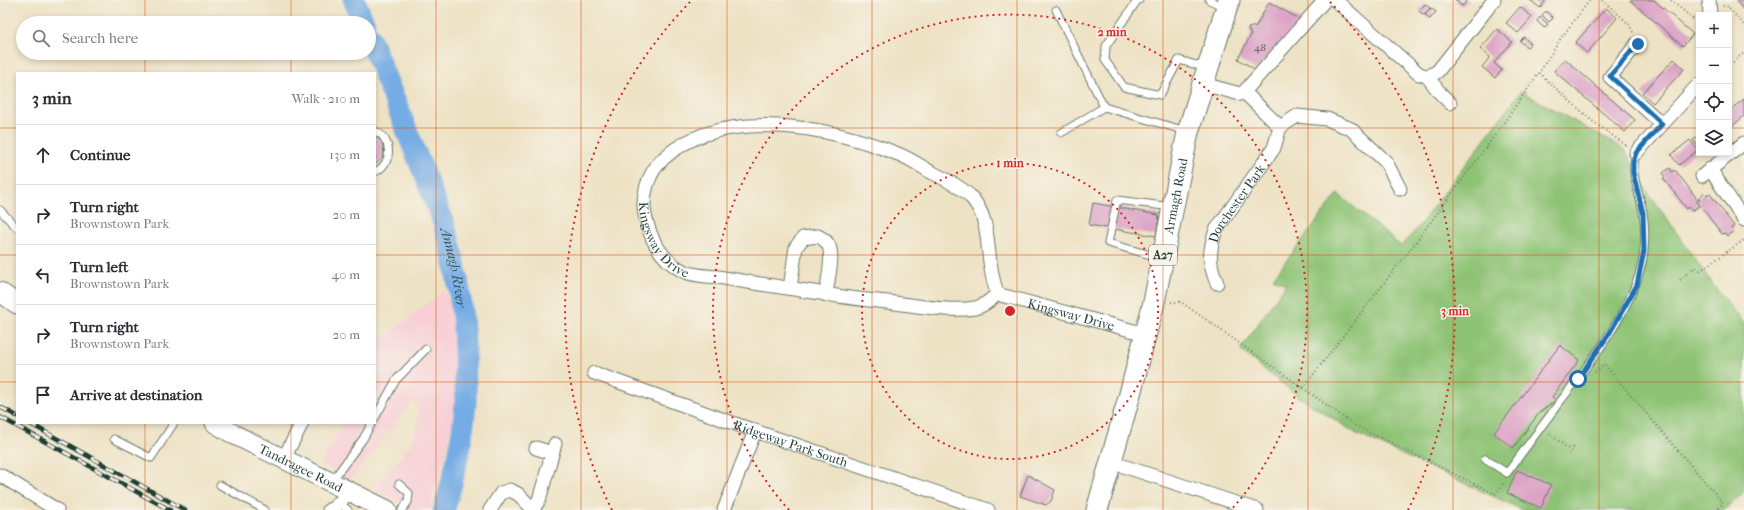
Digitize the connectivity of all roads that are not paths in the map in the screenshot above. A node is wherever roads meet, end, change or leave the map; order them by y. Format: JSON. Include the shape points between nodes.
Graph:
{"nodes":[{"id":1,"x":1139,"y":0,"type":"edge"},
{"id":2,"x":1326,"y":0,"type":"edge"},
{"id":3,"x":1335,"y":0,"type":"edge"},
{"id":4,"x":1494,"y":0,"type":"edge"},
{"id":5,"x":1222,"y":3,"type":"edge"},
{"id":6,"x":1056,"y":10,"type":"dead end"},
{"id":7,"x":1638,"y":44,"type":"road end"},
{"id":8,"x":1205,"y":76,"type":"junction"},
{"id":9,"x":1427,"y":76,"type":"junction"},
{"id":10,"x":1696,"y":87,"type":"edge"},
{"id":11,"x":1244,"y":92,"type":"junction"},
{"id":12,"x":1450,"y":103,"type":"dead end"},
{"id":13,"x":1104,"y":107,"type":"junction"},
{"id":14,"x":1662,"y":124,"type":"junction"},
{"id":15,"x":1280,"y":127,"type":"junction"},
{"id":16,"x":376,"y":132,"type":"edge"},
{"id":17,"x":1188,"y":132,"type":"junction"},
{"id":18,"x":1061,"y":133,"type":"dead end"},
{"id":19,"x":1744,"y":143,"type":"edge"},
{"id":20,"x":1636,"y":153,"type":"joint"},
{"id":21,"x":376,"y":171,"type":"edge"},
{"id":22,"x":1400,"y":189,"type":"dead end"},
{"id":23,"x":1172,"y":207,"type":"junction"},
{"id":24,"x":0,"y":210,"type":"edge"},
{"id":25,"x":1744,"y":220,"type":"edge"},
{"id":26,"x":16,"y":227,"type":"edge"},
{"id":27,"x":1163,"y":258,"type":"junction"},
{"id":28,"x":1217,"y":283,"type":"dead end"},
{"id":29,"x":790,"y":288,"type":"junction"},
{"id":30,"x":0,"y":292,"type":"edge"},
{"id":31,"x":826,"y":294,"type":"junction"},
{"id":32,"x":997,"y":294,"type":"junction"},
{"id":33,"x":16,"y":303,"type":"edge"},
{"id":34,"x":1145,"y":334,"type":"junction"},
{"id":35,"x":426,"y":349,"type":"dead end"},
{"id":36,"x":594,"y":373,"type":"dead end"},
{"id":37,"x":376,"y":416,"type":"edge"},
{"id":38,"x":173,"y":424,"type":"edge"},
{"id":39,"x":217,"y":424,"type":"edge"},
{"id":40,"x":301,"y":424,"type":"edge"},
{"id":41,"x":371,"y":424,"type":"edge"},
{"id":42,"x":755,"y":430,"type":"junction"},
{"id":43,"x":114,"y":438,"type":"dead end"},
{"id":44,"x":536,"y":448,"type":"dead end"},
{"id":45,"x":284,"y":458,"type":"junction"},
{"id":46,"x":1485,"y":459,"type":"dead end"},
{"id":47,"x":1111,"y":462,"type":"junction"},
{"id":48,"x":0,"y":474,"type":"edge"},
{"id":49,"x":332,"y":481,"type":"junction"},
{"id":50,"x":220,"y":484,"type":"dead end"},
{"id":51,"x":399,"y":484,"type":"dead end"},
{"id":52,"x":342,"y":503,"type":"edge"},
{"id":53,"x":57,"y":510,"type":"edge"},
{"id":54,"x":265,"y":510,"type":"edge"},
{"id":55,"x":388,"y":510,"type":"edge"},
{"id":56,"x":402,"y":510,"type":"edge"},
{"id":57,"x":490,"y":510,"type":"edge"},
{"id":58,"x":533,"y":510,"type":"edge"},
{"id":59,"x":724,"y":510,"type":"edge"},
{"id":60,"x":988,"y":510,"type":"edge"},
{"id":61,"x":1097,"y":510,"type":"edge"},
{"id":62,"x":1257,"y":510,"type":"edge"}],
"edges":[{"from":1,"to":8,"type":"lane","via":[[1106,46],[1105,60],[1124,87],[1160,95],[1179,60]]},
{"from":2,"to":11,"type":"street"},
{"from":3,"to":9,"type":"street","via":[[1419,74]]},
{"from":4,"to":9,"type":"street","via":[[1437,72]]},
{"from":5,"to":8,"type":"main road","name":"Armagh Road","number":"A27"},
{"from":6,"to":13,"type":"lane"},
{"from":7,"to":14,"type":"street","via":[[1610,76]]},
{"from":8,"to":11,"type":"street","via":[[1240,94]]},
{"from":8,"to":17,"type":"main road","name":"Armagh Road","number":"A27"},
{"from":9,"to":12,"type":"street"},
{"from":10,"to":14,"type":"street"},
{"from":11,"to":15,"type":"street"},
{"from":13,"to":17,"type":"lane"},
{"from":13,"to":18,"type":"lane"},
{"from":14,"to":20,"type":"street"},
{"from":15,"to":22,"type":"street","via":[[1297,116],[1327,119],[1351,130],[1386,162]]},
{"from":15,"to":28,"type":"street","name":"Dorchester Park","via":[[1274,148],[1216,230],[1211,245],[1211,269]]},
{"from":16,"to":21,"type":"lane","via":[[385,139],[389,152],[385,165]]},
{"from":17,"to":23,"type":"main road","name":"Armagh Road","number":"A27"},
{"from":19,"to":25,"type":"street","via":[[1706,172]]},
{"from":20,"to":46,"type":"lane","via":[[1633,173],[1643,213],[1644,251],[1637,285],[1609,334],[1578,379],[1507,473]]},
{"from":23,"to":27,"type":"main road","name":"Armagh Road","number":"A27"},
{"from":23,"to":27,"type":"lane","via":[[1118,200],[1108,243]]},
{"from":24,"to":26,"type":"lane"},
{"from":27,"to":34,"type":"main road","name":"Armagh Road","number":"A27"},
{"from":29,"to":31,"type":"street","name":"Kingsway Drive"},
{"from":29,"to":31,"type":"street","via":[[796,247],[803,238],[818,236],[829,246],[831,255]]},
{"from":29,"to":32,"type":"street","name":"Kingsway Drive","via":[[685,272],[663,257],[650,237],[644,198],[648,180],[658,163],[683,144],[712,132],[742,126],[797,128],[823,132],[861,140],[900,155],[970,196],[984,219]]},
{"from":30,"to":33,"type":"main road"},
{"from":31,"to":32,"type":"street","name":"Kingsway Drive","via":[[938,309],[974,308],[988,303]]},
{"from":32,"to":34,"type":"street","name":"Kingsway Drive"},
{"from":34,"to":47,"type":"main road","name":"Armagh Road","number":"A27"},
{"from":35,"to":37,"type":"lane","via":[[396,380]]},
{"from":36,"to":42,"type":"street","name":"Ridgeway Park South"},
{"from":38,"to":43,"type":"lane","via":[[151,458]]},
{"from":39,"to":45,"type":"main road","name":"Tandragee Road"},
{"from":40,"to":45,"type":"street"},
{"from":41,"to":49,"type":"lane"},
{"from":42,"to":59,"type":"street"},
{"from":42,"to":60,"type":"street","name":"Ridgeway Park South"},
{"from":44,"to":58,"type":"street","via":[[553,448],[539,500]]},
{"from":45,"to":49,"type":"main road","name":"Tandragee Road"},
{"from":47,"to":61,"type":"main road","name":"Armagh Road","number":"A27"},
{"from":47,"to":62,"type":"street"},
{"from":48,"to":53,"type":"street"},
{"from":49,"to":52,"type":"main road","name":"Tandragee Road"},
{"from":50,"to":54,"type":"lane"},
{"from":51,"to":56,"type":"lane","via":[[409,493],[408,502]]},
{"from":52,"to":55,"type":"main road","name":"Tandragee Road"},
{"from":57,"to":58,"type":"street","via":[[501,494],[510,490],[518,494]]}]}
